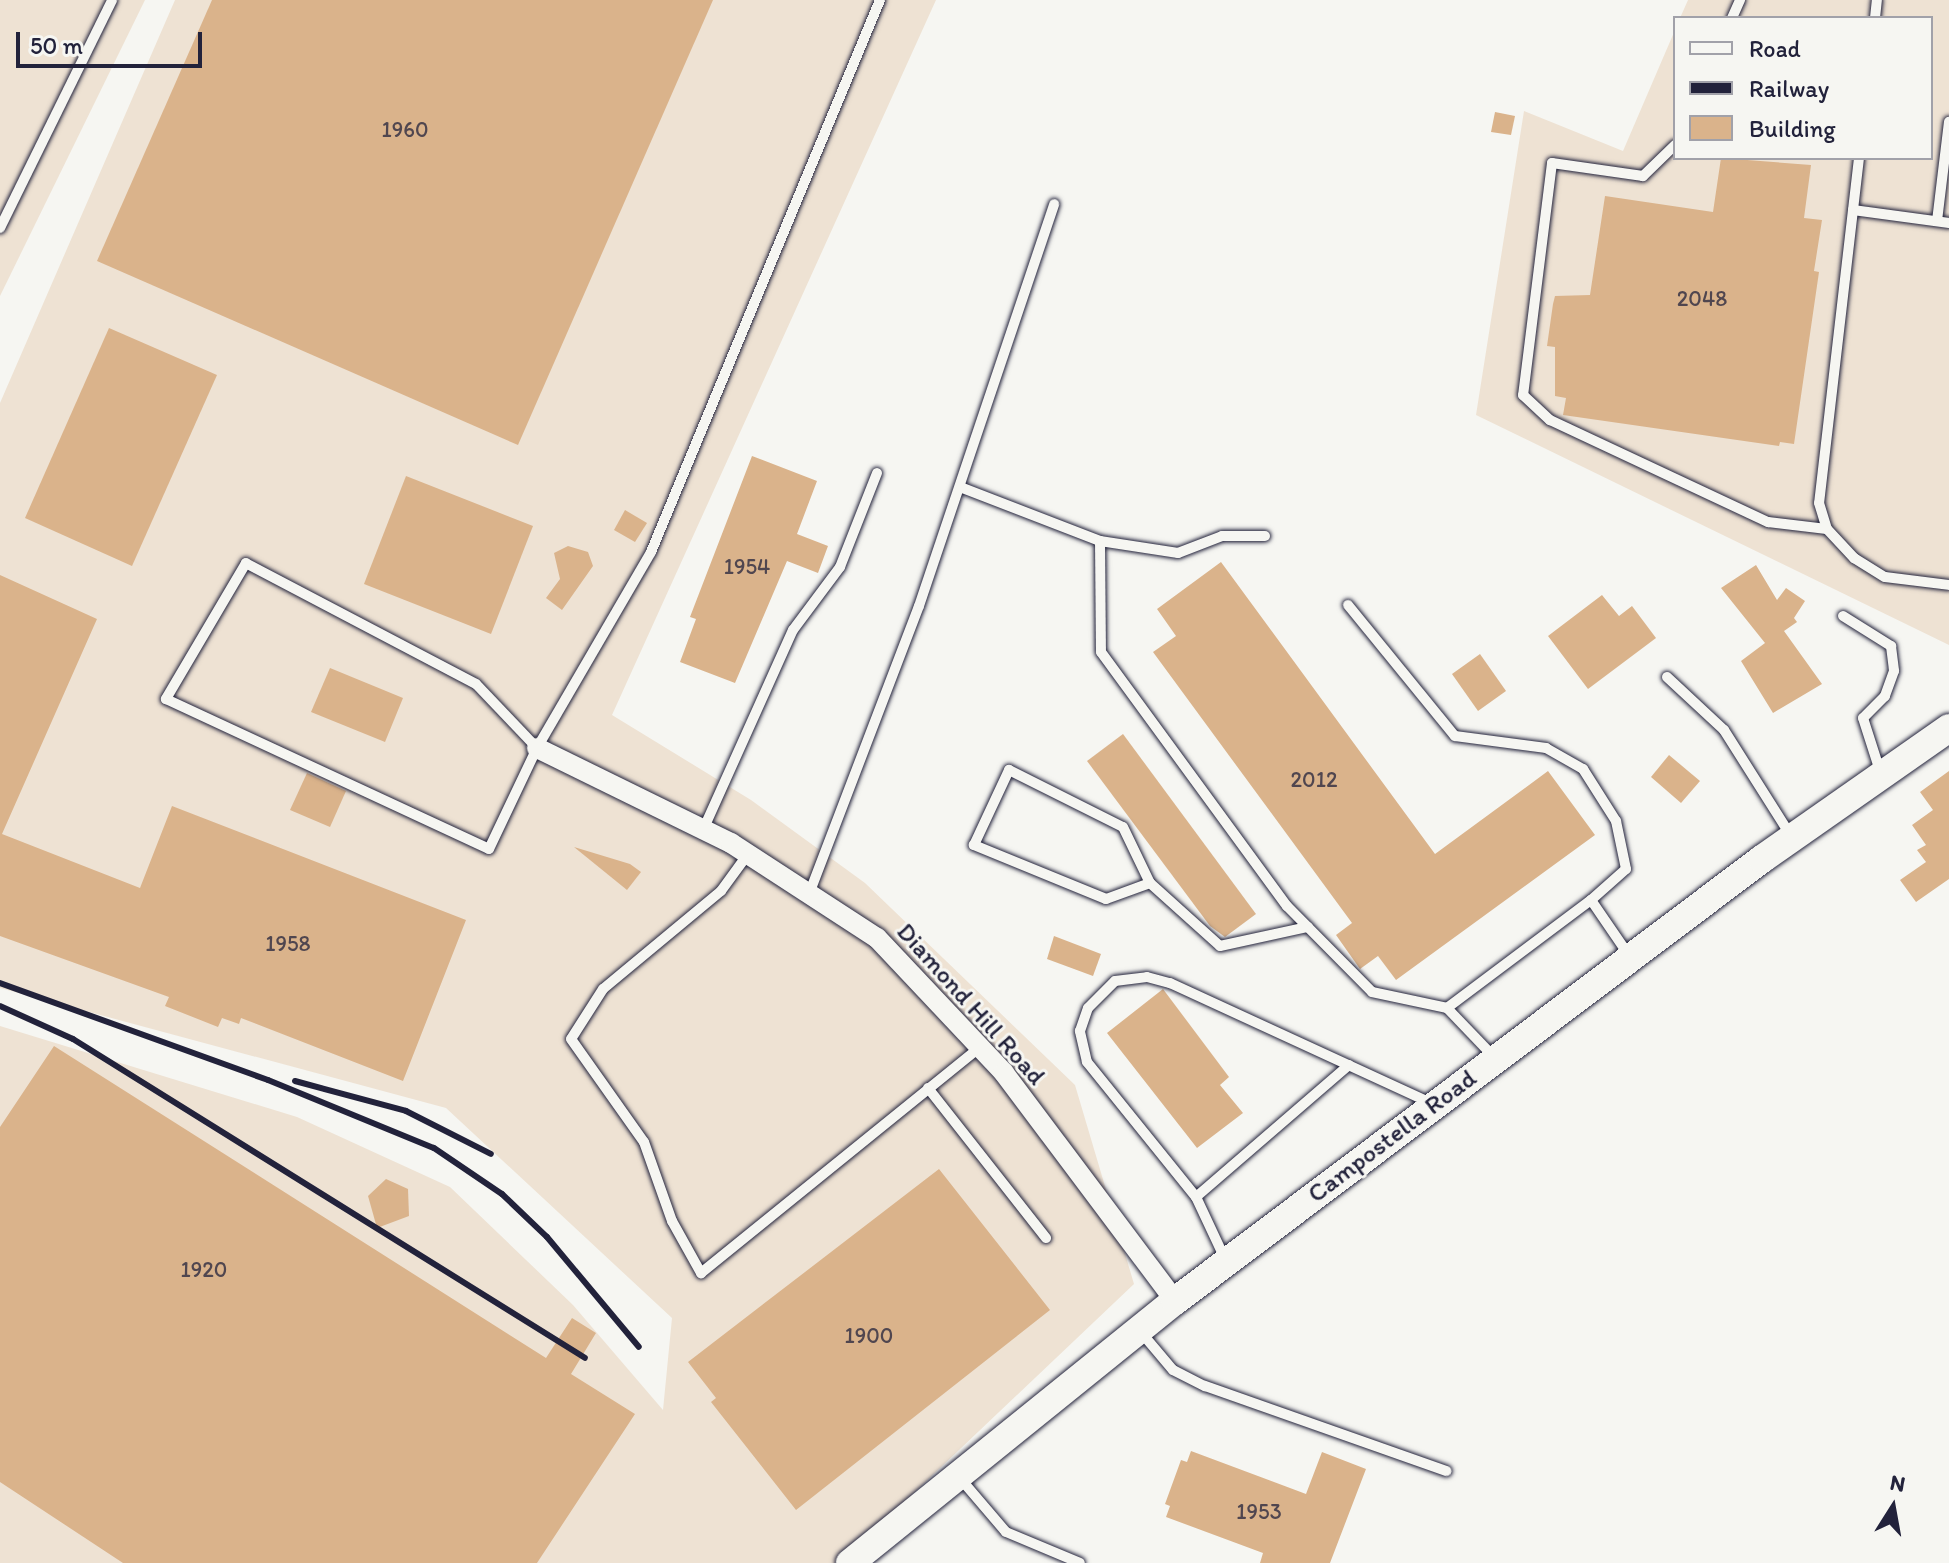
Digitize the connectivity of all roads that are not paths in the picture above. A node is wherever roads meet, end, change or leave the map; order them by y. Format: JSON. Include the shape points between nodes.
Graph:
{"nodes":[{"id":1,"x":112,"y":0,"type":"edge"},
{"id":2,"x":880,"y":0,"type":"edge"},
{"id":3,"x":1949,"y":122,"type":"edge"},
{"id":4,"x":1673,"y":147,"type":"edge"},
{"id":5,"x":1859,"y":160,"type":"edge"},
{"id":6,"x":1054,"y":204,"type":"dead end"},
{"id":7,"x":1853,"y":210,"type":"junction"},
{"id":8,"x":1937,"y":221,"type":"junction"},
{"id":9,"x":1949,"y":223,"type":"edge"},
{"id":10,"x":0,"y":228,"type":"edge"},
{"id":11,"x":877,"y":473,"type":"dead end"},
{"id":12,"x":960,"y":487,"type":"junction"},
{"id":13,"x":1827,"y":529,"type":"junction"},
{"id":14,"x":1265,"y":536,"type":"dead end"},
{"id":15,"x":1100,"y":541,"type":"junction"},
{"id":16,"x":1949,"y":585,"type":"edge"},
{"id":17,"x":1348,"y":605,"type":"dead end"},
{"id":18,"x":1843,"y":616,"type":"dead end"},
{"id":19,"x":1667,"y":677,"type":"dead end"},
{"id":20,"x":1949,"y":728,"type":"edge"},
{"id":21,"x":537,"y":748,"type":"junction"},
{"id":22,"x":1881,"y":775,"type":"junction"},
{"id":23,"x":703,"y":830,"type":"junction"},
{"id":24,"x":1793,"y":837,"type":"junction"},
{"id":25,"x":748,"y":854,"type":"junction"},
{"id":26,"x":1150,"y":883,"type":"junction"},
{"id":27,"x":809,"y":894,"type":"junction"},
{"id":28,"x":1591,"y":900,"type":"junction"},
{"id":29,"x":1308,"y":927,"type":"junction"},
{"id":30,"x":1631,"y":958,"type":"junction"},
{"id":31,"x":1447,"y":1008,"type":"junction"},
{"id":32,"x":980,"y":1047,"type":"junction"},
{"id":33,"x":1495,"y":1058,"type":"junction"},
{"id":34,"x":1349,"y":1065,"type":"junction"},
{"id":35,"x":928,"y":1088,"type":"junction"},
{"id":36,"x":1435,"y":1105,"type":"junction"},
{"id":37,"x":1196,"y":1197,"type":"junction"},
{"id":38,"x":1046,"y":1238,"type":"dead end"},
{"id":39,"x":1226,"y":1262,"type":"junction"},
{"id":40,"x":1175,"y":1301,"type":"junction"},
{"id":41,"x":1138,"y":1330,"type":"junction"},
{"id":42,"x":1447,"y":1471,"type":"dead end"},
{"id":43,"x":958,"y":1476,"type":"junction"},
{"id":44,"x":850,"y":1563,"type":"edge"},
{"id":45,"x":1080,"y":1563,"type":"edge"}],
"edges":[{"from":1,"to":10,"type":"lane"},
{"from":2,"to":21,"type":"lane","via":[[651,552]]},
{"from":3,"to":8,"type":"lane"},
{"from":4,"to":13,"type":"lane","via":[[1643,176],[1552,163],[1523,395],[1550,420],[1768,522]]},
{"from":5,"to":7,"type":"lane"},
{"from":6,"to":12,"type":"lane"},
{"from":7,"to":8,"type":"lane"},
{"from":7,"to":13,"type":"lane","via":[[1819,503]]},
{"from":8,"to":9,"type":"lane"},
{"from":11,"to":23,"type":"lane","via":[[840,567],[793,630]]},
{"from":12,"to":15,"type":"lane"},
{"from":12,"to":27,"type":"lane"},
{"from":13,"to":16,"type":"lane","via":[[1854,558],[1885,577]]},
{"from":14,"to":15,"type":"lane","via":[[1222,536],[1178,553]]},
{"from":15,"to":29,"type":"lane","via":[[1101,652]]},
{"from":17,"to":28,"type":"lane","via":[[1455,736],[1546,748],[1583,769],[1616,821],[1626,869]]},
{"from":18,"to":22,"type":"lane","via":[[1891,646],[1894,671],[1885,696],[1863,718]]},
{"from":19,"to":24,"type":"lane","via":[[1724,730]]},
{"from":20,"to":22,"type":"main road","name":"Campostella Road"},
{"from":21,"to":21,"type":"lane","via":[[489,849],[166,699],[246,563],[476,684]]},
{"from":21,"to":23,"type":"street","name":"Diamond Hill Road"},
{"from":22,"to":24,"type":"main road","name":"Campostella Road"},
{"from":23,"to":25,"type":"street","name":"Diamond Hill Road"},
{"from":24,"to":30,"type":"main road","name":"Campostella Road"},
{"from":25,"to":27,"type":"street","name":"Diamond Hill Road"},
{"from":25,"to":35,"type":"lane","via":[[721,891],[603,989],[571,1039],[644,1142],[672,1221],[701,1273]]},
{"from":26,"to":26,"type":"lane","via":[[1123,827],[1009,770],[974,845],[1106,899]]},
{"from":26,"to":29,"type":"lane","via":[[1220,946]]},
{"from":27,"to":32,"type":"street","name":"Diamond Hill Road","via":[[877,938]]},
{"from":28,"to":30,"type":"lane"},
{"from":28,"to":31,"type":"lane"},
{"from":29,"to":31,"type":"lane","via":[[1372,992]]},
{"from":30,"to":33,"type":"main road","name":"Campostella Road"},
{"from":31,"to":33,"type":"lane"},
{"from":32,"to":35,"type":"lane"},
{"from":32,"to":40,"type":"street","name":"Diamond Hill Road"},
{"from":33,"to":36,"type":"main road","name":"Campostella Road"},
{"from":34,"to":36,"type":"lane"},
{"from":34,"to":37,"type":"lane"},
{"from":34,"to":37,"type":"lane","via":[[1170,983],[1147,977],[1115,981],[1088,1008],[1080,1031],[1087,1062]]},
{"from":35,"to":38,"type":"lane"},
{"from":36,"to":39,"type":"main road","name":"Campostella Road"},
{"from":37,"to":39,"type":"lane"},
{"from":39,"to":40,"type":"main road","name":"Campostella Road"},
{"from":40,"to":41,"type":"main road","name":"Campostella Road"},
{"from":41,"to":42,"type":"lane","via":[[1173,1370],[1205,1386]]},
{"from":41,"to":43,"type":"main road","name":"Campostella Road"},
{"from":43,"to":44,"type":"main road","name":"Campostella Road"},
{"from":43,"to":45,"type":"lane","via":[[1006,1532]]}]}
